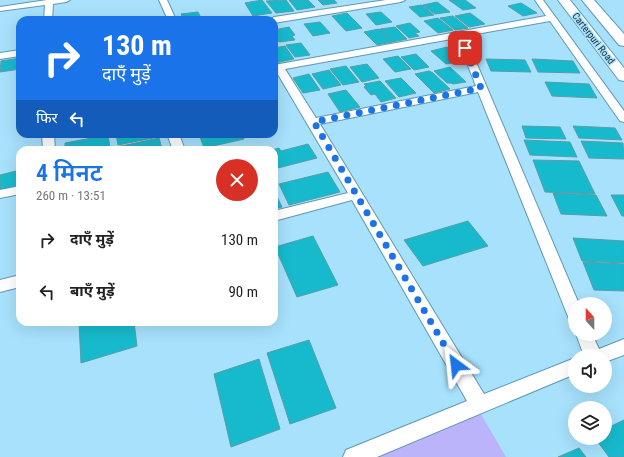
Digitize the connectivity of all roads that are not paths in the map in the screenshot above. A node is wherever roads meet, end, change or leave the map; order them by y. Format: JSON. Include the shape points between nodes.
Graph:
{"nodes":[{"id":1,"x":66,"y":0,"type":"edge"},
{"id":2,"x":163,"y":0,"type":"edge"},
{"id":3,"x":401,"y":0,"type":"edge"},
{"id":4,"x":539,"y":0,"type":"edge"},
{"id":5,"x":564,"y":0,"type":"edge"},
{"id":6,"x":588,"y":0,"type":"edge"},
{"id":7,"x":49,"y":2,"type":"junction"},
{"id":8,"x":0,"y":9,"type":"edge"},
{"id":9,"x":48,"y":16,"type":"edge"},
{"id":10,"x":170,"y":16,"type":"edge"},
{"id":11,"x":551,"y":18,"type":"junction"},
{"id":12,"x":278,"y":19,"type":"edge"},
{"id":13,"x":460,"y":35,"type":"junction"},
{"id":14,"x":624,"y":42,"type":"edge"},
{"id":15,"x":16,"y":54,"type":"edge"},
{"id":16,"x":0,"y":56,"type":"edge"},
{"id":17,"x":278,"y":67,"type":"edge"},
{"id":18,"x":278,"y":70,"type":"edge"},
{"id":19,"x":624,"y":77,"type":"edge"},
{"id":20,"x":481,"y":88,"type":"junction"},
{"id":21,"x":624,"y":119,"type":"edge"},
{"id":22,"x":314,"y":122,"type":"junction"},
{"id":23,"x":16,"y":191,"type":"edge"},
{"id":24,"x":0,"y":194,"type":"edge"},
{"id":25,"x":356,"y":195,"type":"junction"},
{"id":26,"x":278,"y":215,"type":"edge"},
{"id":27,"x":16,"y":282,"type":"edge"},
{"id":28,"x":0,"y":286,"type":"edge"},
{"id":29,"x":568,"y":297,"type":"edge"},
{"id":30,"x":624,"y":347,"type":"edge"},
{"id":31,"x":612,"y":352,"type":"edge"},
{"id":32,"x":568,"y":369,"type":"edge"},
{"id":33,"x":479,"y":404,"type":"junction"},
{"id":34,"x":353,"y":457,"type":"edge"}],
"edges":[{"from":1,"to":7,"type":"street"},
{"from":2,"to":10,"type":"street"},
{"from":3,"to":12,"type":"street"},
{"from":4,"to":11,"type":"street"},
{"from":5,"to":19,"type":"main road","name":"Carterpuri Road"},
{"from":6,"to":14,"type":"main road","name":"Carterpuri Road"},
{"from":7,"to":8,"type":"street"},
{"from":7,"to":9,"type":"street"},
{"from":11,"to":13,"type":"street"},
{"from":11,"to":21,"type":"street"},
{"from":13,"to":17,"type":"street"},
{"from":13,"to":20,"type":"street"},
{"from":15,"to":16,"type":"street"},
{"from":18,"to":22,"type":"street"},
{"from":20,"to":22,"type":"street"},
{"from":20,"to":29,"type":"street"},
{"from":22,"to":25,"type":"street"},
{"from":23,"to":24,"type":"street"},
{"from":25,"to":26,"type":"street"},
{"from":25,"to":33,"type":"street"},
{"from":27,"to":28,"type":"street"},
{"from":30,"to":31,"type":"street"},
{"from":32,"to":33,"type":"street"},
{"from":33,"to":34,"type":"street"}]}
